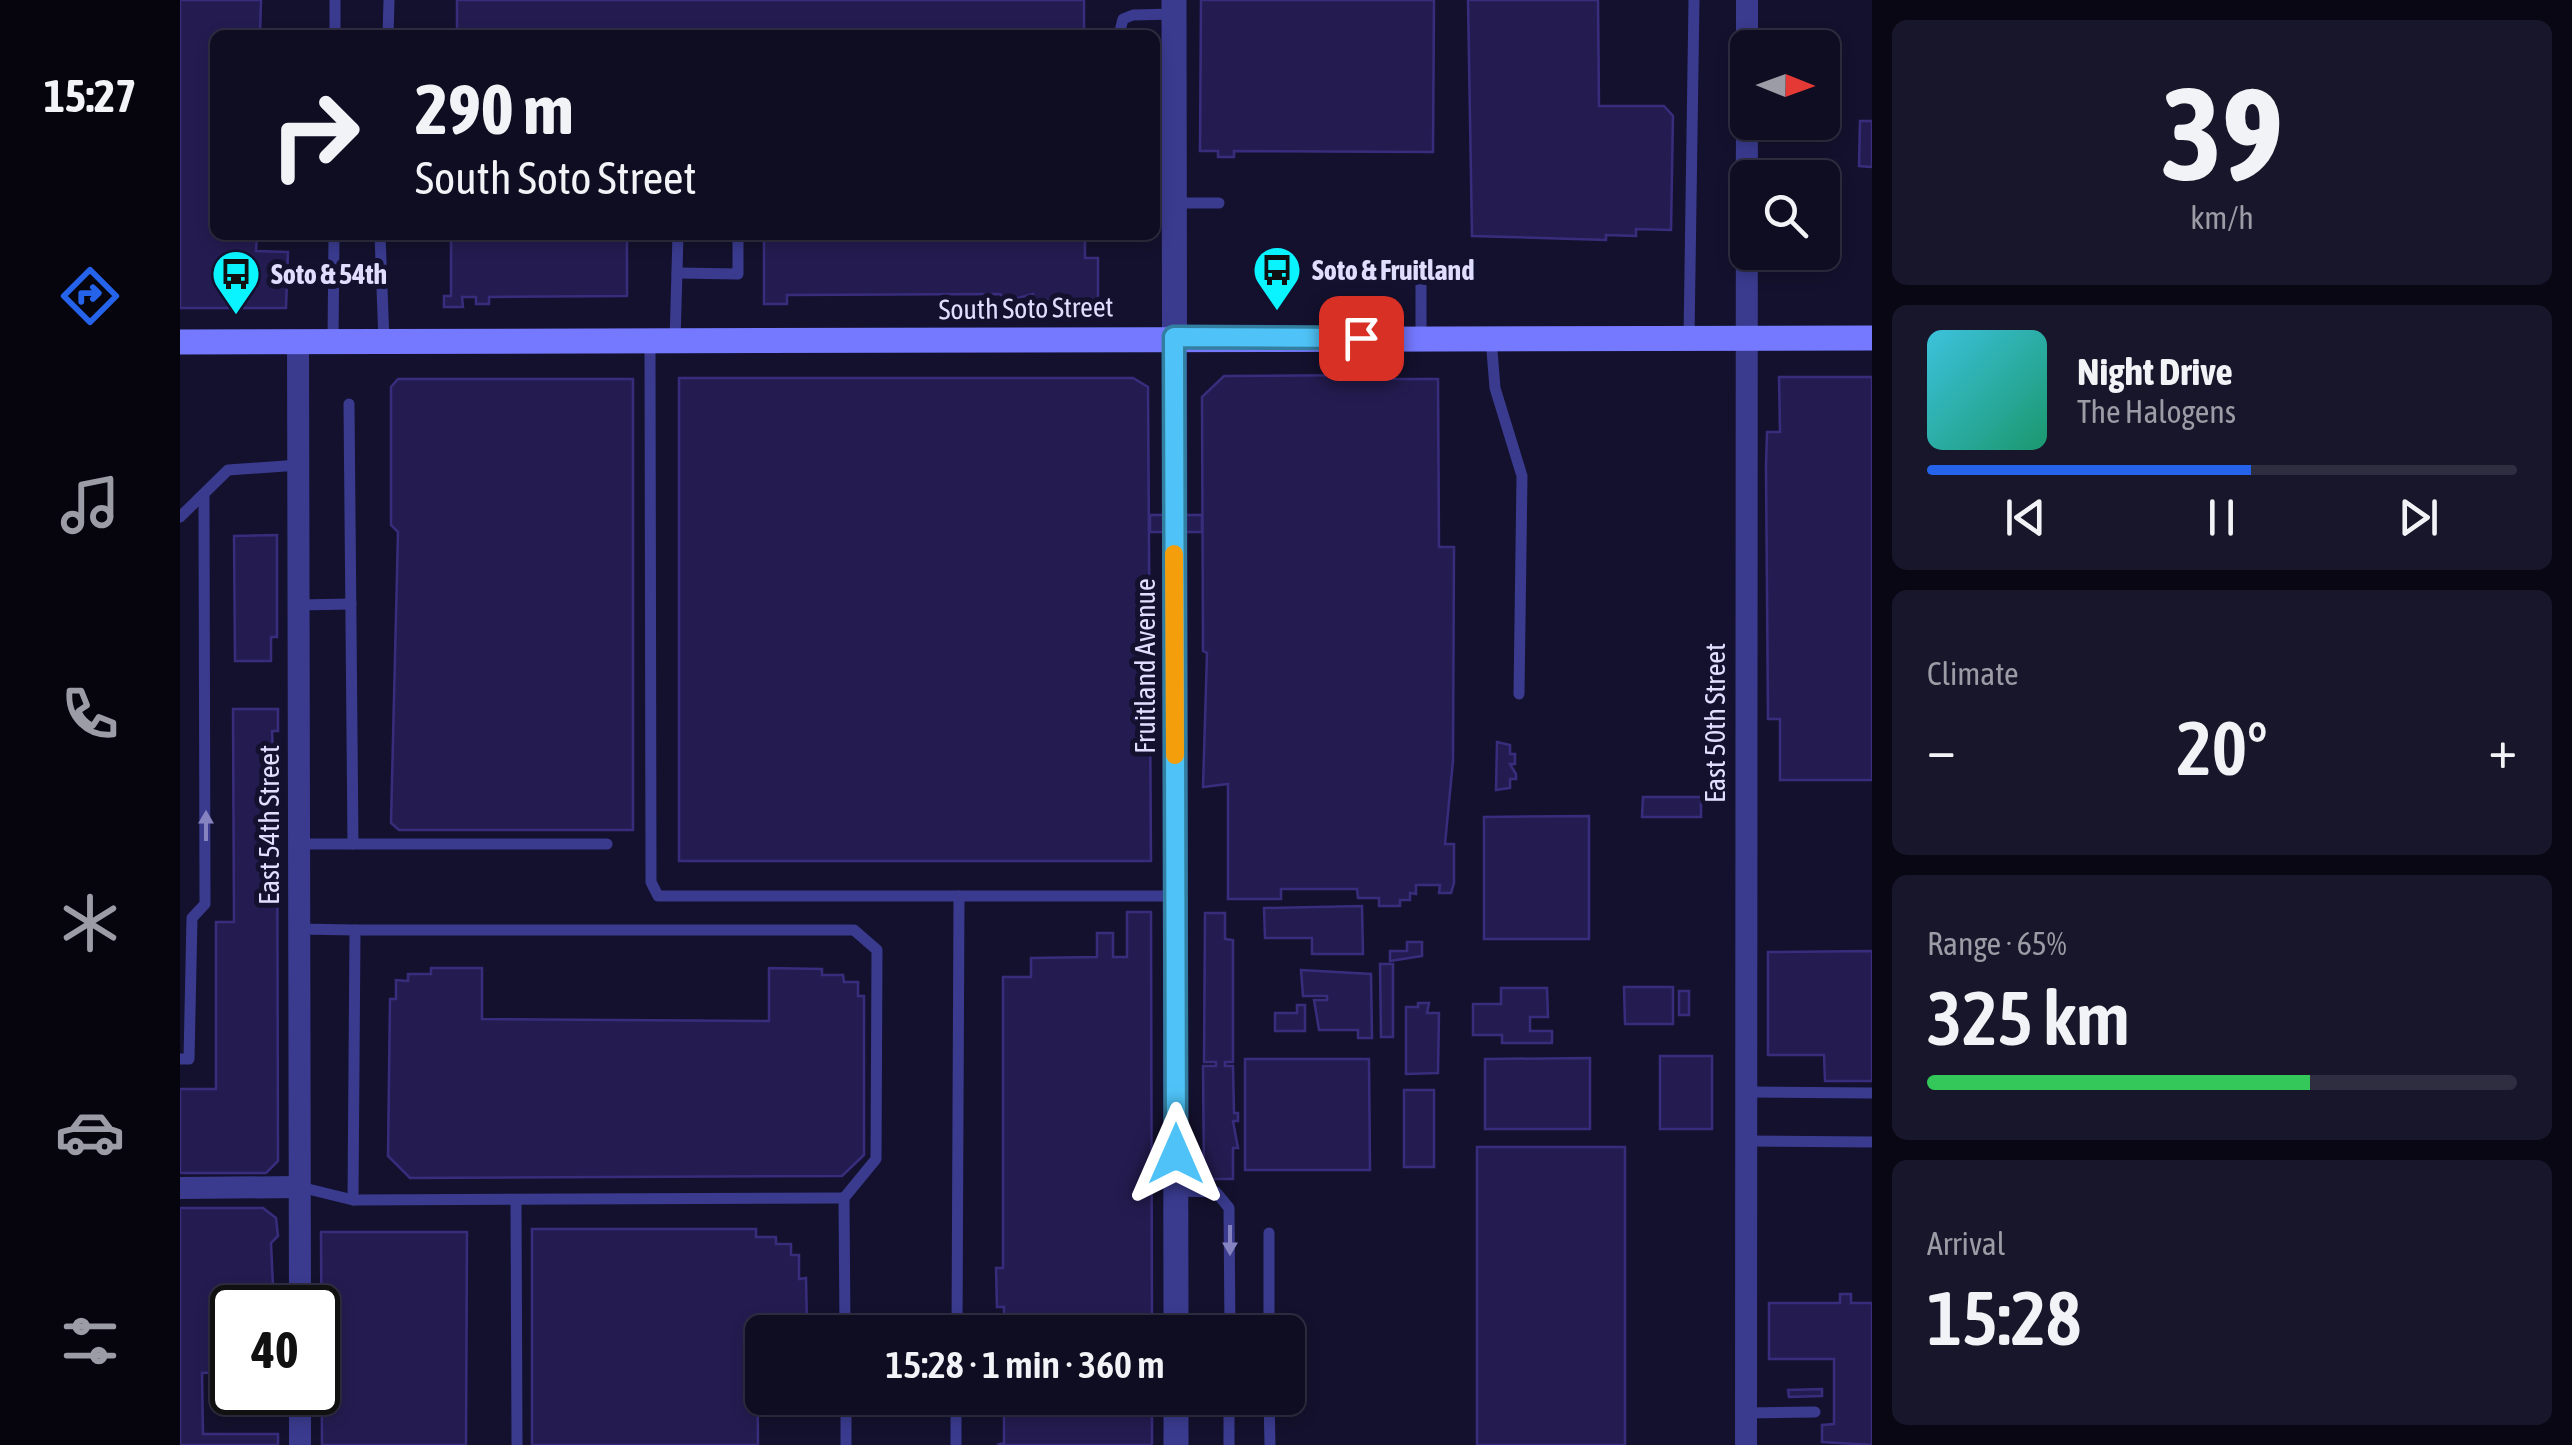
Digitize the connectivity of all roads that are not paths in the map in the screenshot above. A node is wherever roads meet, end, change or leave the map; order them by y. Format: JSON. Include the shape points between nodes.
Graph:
{"nodes":[{"id":1,"x":335,"y":0,"type":"edge"},
{"id":2,"x":389,"y":0,"type":"edge"},
{"id":3,"x":1694,"y":0,"type":"edge"},
{"id":4,"x":1747,"y":0,"type":"edge"},
{"id":5,"x":1174,"y":7,"type":"edge"},
{"id":6,"x":335,"y":30,"type":"edge"},
{"id":7,"x":388,"y":30,"type":"edge"},
{"id":8,"x":1121,"y":30,"type":"edge"},
{"id":9,"x":1164,"y":114,"type":"edge"},
{"id":10,"x":1219,"y":203,"type":"dead end"},
{"id":11,"x":1168,"y":207,"type":"edge"},
{"id":12,"x":334,"y":240,"type":"edge"},
{"id":13,"x":380,"y":240,"type":"edge"},
{"id":14,"x":678,"y":240,"type":"edge"},
{"id":15,"x":738,"y":240,"type":"edge"},
{"id":16,"x":677,"y":273,"type":"junction"},
{"id":17,"x":1422,"y":281,"type":"dead end"},
{"id":18,"x":1174,"y":337,"type":"junction"},
{"id":19,"x":1421,"y":338,"type":"junction"},
{"id":20,"x":1491,"y":338,"type":"junction"},
{"id":21,"x":1689,"y":338,"type":"junction"},
{"id":22,"x":1744,"y":338,"type":"junction"},
{"id":23,"x":1872,"y":338,"type":"edge"},
{"id":24,"x":180,"y":342,"type":"edge"},
{"id":25,"x":298,"y":342,"type":"junction"},
{"id":26,"x":334,"y":342,"type":"junction"},
{"id":27,"x":384,"y":342,"type":"junction"},
{"id":28,"x":663,"y":342,"type":"junction"},
{"id":29,"x":349,"y":404,"type":"dead end"},
{"id":30,"x":299,"y":465,"type":"junction"},
{"id":31,"x":204,"y":497,"type":"junction"},
{"id":32,"x":180,"y":518,"type":"edge"},
{"id":33,"x":350,"y":604,"type":"junction"},
{"id":34,"x":299,"y":605,"type":"junction"},
{"id":35,"x":1519,"y":694,"type":"dead end"},
{"id":36,"x":299,"y":844,"type":"junction"},
{"id":37,"x":353,"y":844,"type":"junction"},
{"id":38,"x":607,"y":844,"type":"dead end"},
{"id":39,"x":958,"y":896,"type":"junction"},
{"id":40,"x":1175,"y":896,"type":"junction"},
{"id":41,"x":299,"y":929,"type":"junction"},
{"id":42,"x":355,"y":930,"type":"junction"},
{"id":43,"x":180,"y":1059,"type":"edge"},
{"id":44,"x":1746,"y":1092,"type":"junction"},
{"id":45,"x":1872,"y":1092,"type":"edge"},
{"id":46,"x":1746,"y":1141,"type":"junction"},
{"id":47,"x":1872,"y":1142,"type":"edge"},
{"id":48,"x":300,"y":1187,"type":"junction"},
{"id":49,"x":180,"y":1188,"type":"edge"},
{"id":50,"x":1176,"y":1192,"type":"junction"},
{"id":51,"x":844,"y":1198,"type":"junction"},
{"id":52,"x":353,"y":1200,"type":"junction"},
{"id":53,"x":516,"y":1202,"type":"junction"},
{"id":54,"x":1269,"y":1233,"type":"dead end"},
{"id":55,"x":300,"y":1285,"type":"edge"},
{"id":56,"x":845,"y":1315,"type":"edge"},
{"id":57,"x":957,"y":1315,"type":"edge"},
{"id":58,"x":1176,"y":1315,"type":"edge"},
{"id":59,"x":1230,"y":1315,"type":"edge"},
{"id":60,"x":1269,"y":1315,"type":"edge"},
{"id":61,"x":1815,"y":1412,"type":"dead end"},
{"id":62,"x":1746,"y":1413,"type":"junction"},
{"id":63,"x":300,"y":1415,"type":"edge"},
{"id":64,"x":846,"y":1415,"type":"edge"},
{"id":65,"x":956,"y":1415,"type":"edge"},
{"id":66,"x":1176,"y":1415,"type":"edge"},
{"id":67,"x":1230,"y":1415,"type":"edge"},
{"id":68,"x":1270,"y":1415,"type":"edge"},
{"id":69,"x":300,"y":1445,"type":"edge"},
{"id":70,"x":517,"y":1445,"type":"edge"},
{"id":71,"x":846,"y":1445,"type":"edge"},
{"id":72,"x":956,"y":1445,"type":"edge"},
{"id":73,"x":1176,"y":1445,"type":"edge"},
{"id":74,"x":1229,"y":1445,"type":"edge"},
{"id":75,"x":1270,"y":1445,"type":"edge"},
{"id":76,"x":1746,"y":1445,"type":"edge"}],
"edges":[{"from":1,"to":6,"type":"lane"},
{"from":2,"to":7,"type":"lane"},
{"from":3,"to":21,"type":"lane"},
{"from":4,"to":22,"type":"street","name":"East 50th Street"},
{"from":5,"to":8,"type":"lane","via":[[1133,15]]},
{"from":5,"to":9,"type":"street","name":"Fruitland Avenue"},
{"from":9,"to":11,"type":"street","name":"Fruitland Avenue"},
{"from":10,"to":11,"type":"lane"},
{"from":11,"to":18,"type":"street","name":"Fruitland Avenue"},
{"from":12,"to":26,"type":"lane"},
{"from":13,"to":27,"type":"lane"},
{"from":14,"to":16,"type":"lane"},
{"from":15,"to":16,"type":"lane","via":[[738,274]]},
{"from":16,"to":28,"type":"lane"},
{"from":17,"to":19,"type":"lane"},
{"from":18,"to":19,"type":"main road","name":"South Soto Street"},
{"from":18,"to":28,"type":"main road","name":"South Soto Street"},
{"from":18,"to":40,"type":"street","name":"Fruitland Avenue"},
{"from":19,"to":20,"type":"main road","name":"South Soto Street"},
{"from":20,"to":21,"type":"main road","name":"South Soto Street"},
{"from":20,"to":35,"type":"lane","via":[[1495,388],[1522,476]]},
{"from":21,"to":22,"type":"main road","name":"South Soto Street"},
{"from":22,"to":23,"type":"main road","name":"South Soto Street"},
{"from":22,"to":44,"type":"street","name":"East 50th Street"},
{"from":24,"to":25,"type":"main road","name":"South Soto Street"},
{"from":25,"to":26,"type":"main road","name":"South Soto Street"},
{"from":25,"to":30,"type":"street","name":"East 54th Street"},
{"from":26,"to":27,"type":"main road","name":"South Soto Street"},
{"from":27,"to":28,"type":"main road","name":"South Soto Street"},
{"from":28,"to":39,"type":"lane","via":[[652,882],[658,896]]},
{"from":29,"to":33,"type":"lane"},
{"from":30,"to":31,"type":"lane","via":[[228,470]]},
{"from":30,"to":34,"type":"street","name":"East 54th Street"},
{"from":31,"to":32,"type":"lane"},
{"from":43,"to":31,"type":"lane","one_way":true,"via":[[189,1059],[192,918],[206,904]]},
{"from":33,"to":34,"type":"lane"},
{"from":33,"to":37,"type":"lane"},
{"from":34,"to":36,"type":"street","name":"East 54th Street"},
{"from":36,"to":37,"type":"lane"},
{"from":36,"to":41,"type":"street","name":"East 54th Street"},
{"from":37,"to":38,"type":"lane"},
{"from":39,"to":40,"type":"lane"},
{"from":39,"to":57,"type":"lane"},
{"from":40,"to":50,"type":"street","name":"Fruitland Avenue"},
{"from":41,"to":42,"type":"lane"},
{"from":41,"to":48,"type":"street","name":"East 54th Street"},
{"from":42,"to":51,"type":"lane","via":[[854,930],[877,950],[876,1160]]},
{"from":42,"to":52,"type":"lane"},
{"from":44,"to":45,"type":"lane"},
{"from":44,"to":46,"type":"street","name":"East 50th Street"},
{"from":46,"to":47,"type":"lane"},
{"from":46,"to":62,"type":"street","name":"East 50th Street"},
{"from":48,"to":49,"type":"street"},
{"from":48,"to":52,"type":"lane"},
{"from":48,"to":55,"type":"street","name":"East 54th Street"},
{"from":50,"to":58,"type":"street","name":"Fruitland Avenue"},
{"from":50,"to":59,"type":"lane","one_way":true,"via":[[1216,1192],[1229,1208]]},
{"from":51,"to":53,"type":"lane"},
{"from":51,"to":56,"type":"lane"},
{"from":52,"to":53,"type":"lane"},
{"from":53,"to":70,"type":"lane"},
{"from":54,"to":60,"type":"lane"},
{"from":61,"to":62,"type":"lane"},
{"from":62,"to":76,"type":"street","name":"East 50th Street"},
{"from":63,"to":69,"type":"street"},
{"from":64,"to":71,"type":"lane"},
{"from":65,"to":72,"type":"lane"},
{"from":66,"to":73,"type":"street"},
{"from":67,"to":74,"type":"lane"},
{"from":68,"to":75,"type":"lane"}]}
